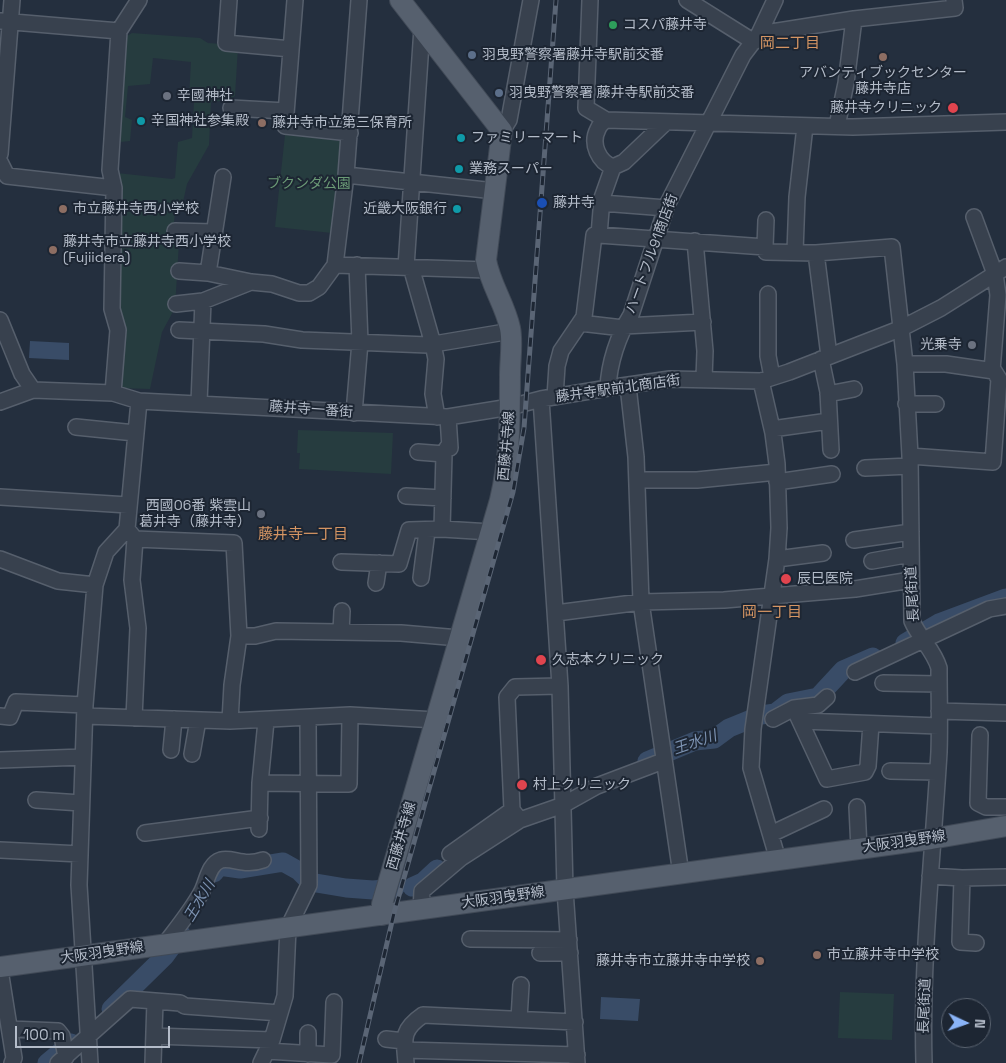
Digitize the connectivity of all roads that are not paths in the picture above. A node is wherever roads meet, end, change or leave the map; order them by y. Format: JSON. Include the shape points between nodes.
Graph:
{"nodes":[{"id":1,"x":12,"y":0,"type":"edge"},
{"id":2,"x":139,"y":0,"type":"edge"},
{"id":3,"x":229,"y":0,"type":"edge"},
{"id":4,"x":295,"y":0,"type":"edge"},
{"id":5,"x":359,"y":0,"type":"edge"},
{"id":6,"x":400,"y":0,"type":"edge"},
{"id":7,"x":531,"y":0,"type":"edge"},
{"id":8,"x":590,"y":0,"type":"edge"},
{"id":9,"x":687,"y":0,"type":"edge"},
{"id":10,"x":775,"y":0,"type":"edge"},
{"id":11,"x":954,"y":0,"type":"edge"},
{"id":12,"x":912,"y":6,"type":"edge"},
{"id":13,"x":854,"y":19,"type":"junction"},
{"id":14,"x":5,"y":22,"type":"edge"},
{"id":15,"x":422,"y":28,"type":"junction"},
{"id":16,"x":119,"y":31,"type":"junction"},
{"id":17,"x":757,"y":38,"type":"junction"},
{"id":18,"x":291,"y":49,"type":"junction"},
{"id":19,"x":231,"y":108,"type":"dead end"},
{"id":20,"x":286,"y":111,"type":"junction"},
{"id":21,"x":606,"y":120,"type":"junction"},
{"id":22,"x":1006,"y":122,"type":"edge"},
{"id":23,"x":665,"y":123,"type":"junction"},
{"id":24,"x":707,"y":123,"type":"junction"},
{"id":25,"x":805,"y":126,"type":"junction"},
{"id":26,"x":837,"y":126,"type":"junction"},
{"id":27,"x":502,"y":131,"type":"junction"},
{"id":28,"x":350,"y":132,"type":"junction"},
{"id":29,"x":0,"y":154,"type":"edge"},
{"id":30,"x":0,"y":162,"type":"edge"},
{"id":31,"x":613,"y":167,"type":"junction"},
{"id":32,"x":346,"y":175,"type":"junction"},
{"id":33,"x":223,"y":177,"type":"dead end"},
{"id":34,"x":411,"y":182,"type":"junction"},
{"id":35,"x":114,"y":188,"type":"junction"},
{"id":36,"x":495,"y":192,"type":"junction"},
{"id":37,"x":602,"y":203,"type":"junction"},
{"id":38,"x":666,"y":208,"type":"junction"},
{"id":39,"x":977,"y":217,"type":"dead end"},
{"id":40,"x":766,"y":220,"type":"dead end"},
{"id":41,"x":175,"y":230,"type":"dead end"},
{"id":42,"x":213,"y":232,"type":"junction"},
{"id":43,"x":600,"y":234,"type":"junction"},
{"id":44,"x":657,"y":238,"type":"junction"},
{"id":45,"x":695,"y":241,"type":"junction"},
{"id":46,"x":765,"y":247,"type":"junction"},
{"id":47,"x":795,"y":252,"type":"junction"},
{"id":48,"x":816,"y":253,"type":"junction"},
{"id":49,"x":335,"y":265,"type":"junction"},
{"id":50,"x":357,"y":265,"type":"junction"},
{"id":51,"x":409,"y":267,"type":"junction"},
{"id":52,"x":488,"y":270,"type":"junction"},
{"id":53,"x":1000,"y":270,"type":"edge"},
{"id":54,"x":179,"y":271,"type":"dead end"},
{"id":55,"x":208,"y":273,"type":"junction"},
{"id":56,"x":251,"y":282,"type":"junction"},
{"id":57,"x":768,"y":294,"type":"dead end"},
{"id":58,"x":203,"y":302,"type":"junction"},
{"id":59,"x":176,"y":304,"type":"dead end"},
{"id":60,"x":0,"y":320,"type":"edge"},
{"id":61,"x":703,"y":322,"type":"junction"},
{"id":62,"x":580,"y":323,"type":"junction"},
{"id":63,"x":624,"y":327,"type":"junction"},
{"id":64,"x":902,"y":328,"type":"junction"},
{"id":65,"x":179,"y":330,"type":"dead end"},
{"id":66,"x":203,"y":331,"type":"junction"},
{"id":67,"x":510,"y":331,"type":"junction"},
{"id":68,"x":1001,"y":336,"type":"edge"},
{"id":69,"x":360,"y":342,"type":"junction"},
{"id":70,"x":433,"y":344,"type":"junction"},
{"id":71,"x":7,"y":355,"type":"edge"},
{"id":72,"x":825,"y":358,"type":"junction"},
{"id":73,"x":905,"y":364,"type":"junction"},
{"id":74,"x":992,"y":371,"type":"junction"},
{"id":75,"x":766,"y":379,"type":"junction"},
{"id":76,"x":704,"y":380,"type":"junction"},
{"id":77,"x":628,"y":386,"type":"junction"},
{"id":78,"x":608,"y":388,"type":"junction"},
{"id":79,"x":33,"y":390,"type":"junction"},
{"id":80,"x":854,"y":390,"type":"dead end"},
{"id":81,"x":113,"y":392,"type":"junction"},
{"id":82,"x":828,"y":394,"type":"junction"},
{"id":83,"x":547,"y":398,"type":"junction"},
{"id":84,"x":139,"y":401,"type":"junction"},
{"id":85,"x":0,"y":402,"type":"edge"},
{"id":86,"x":199,"y":403,"type":"junction"},
{"id":87,"x":906,"y":404,"type":"junction"},
{"id":88,"x":936,"y":404,"type":"dead end"},
{"id":89,"x":510,"y":407,"type":"junction"},
{"id":90,"x":354,"y":413,"type":"junction"},
{"id":91,"x":443,"y":417,"type":"junction"},
{"id":92,"x":1002,"y":417,"type":"edge"},
{"id":93,"x":829,"y":421,"type":"junction"},
{"id":94,"x":76,"y":427,"type":"dead end"},
{"id":95,"x":772,"y":429,"type":"junction"},
{"id":96,"x":135,"y":433,"type":"junction"},
{"id":97,"x":831,"y":450,"type":"dead end"},
{"id":98,"x":418,"y":452,"type":"dead end"},
{"id":99,"x":444,"y":454,"type":"junction"},
{"id":100,"x":910,"y":461,"type":"junction"},
{"id":101,"x":865,"y":468,"type":"dead end"},
{"id":102,"x":832,"y":474,"type":"dead end"},
{"id":103,"x":777,"y":477,"type":"junction"},
{"id":104,"x":637,"y":480,"type":"junction"},
{"id":105,"x":406,"y":496,"type":"dead end"},
{"id":106,"x":0,"y":497,"type":"edge"},
{"id":107,"x":443,"y":498,"type":"junction"},
{"id":108,"x":128,"y":506,"type":"junction"},
{"id":109,"x":434,"y":530,"type":"junction"},
{"id":110,"x":491,"y":532,"type":"junction"},
{"id":111,"x":911,"y":532,"type":"junction"},
{"id":112,"x":131,"y":534,"type":"junction"},
{"id":113,"x":854,"y":540,"type":"dead end"},
{"id":114,"x":822,"y":553,"type":"dead end"},
{"id":115,"x":911,"y":554,"type":"junction"},
{"id":116,"x":777,"y":558,"type":"junction"},
{"id":117,"x":0,"y":559,"type":"edge"},
{"id":118,"x":872,"y":561,"type":"dead end"},
{"id":119,"x":341,"y":562,"type":"dead end"},
{"id":120,"x":379,"y":563,"type":"junction"},
{"id":121,"x":421,"y":578,"type":"dead end"},
{"id":122,"x":911,"y":580,"type":"junction"},
{"id":123,"x":376,"y":583,"type":"dead end"},
{"id":124,"x":95,"y":585,"type":"junction"},
{"id":125,"x":772,"y":595,"type":"junction"},
{"id":126,"x":641,"y":602,"type":"junction"},
{"id":127,"x":1006,"y":606,"type":"edge"},
{"id":128,"x":342,"y":611,"type":"dead end"},
{"id":129,"x":556,"y":613,"type":"junction"},
{"id":130,"x":341,"y":632,"type":"junction"},
{"id":131,"x":239,"y":636,"type":"junction"},
{"id":132,"x":920,"y":637,"type":"junction"},
{"id":133,"x":459,"y":638,"type":"junction"},
{"id":134,"x":855,"y":672,"type":"dead end"},
{"id":135,"x":883,"y":683,"type":"dead end"},
{"id":136,"x":939,"y":684,"type":"junction"},
{"id":137,"x":560,"y":686,"type":"junction"},
{"id":138,"x":827,"y":698,"type":"dead end"},
{"id":139,"x":85,"y":711,"type":"junction"},
{"id":140,"x":939,"y":711,"type":"junction"},
{"id":141,"x":1006,"y":713,"type":"edge"},
{"id":142,"x":350,"y":715,"type":"junction"},
{"id":143,"x":798,"y":715,"type":"junction"},
{"id":144,"x":0,"y":716,"type":"edge"},
{"id":145,"x":134,"y":718,"type":"junction"},
{"id":146,"x":308,"y":718,"type":"junction"},
{"id":147,"x":174,"y":719,"type":"junction"},
{"id":148,"x":773,"y":719,"type":"dead end"},
{"id":149,"x":198,"y":720,"type":"junction"},
{"id":150,"x":436,"y":720,"type":"junction"},
{"id":151,"x":230,"y":721,"type":"junction"},
{"id":152,"x":266,"y":721,"type":"junction"},
{"id":153,"x":871,"y":724,"type":"junction"},
{"id":154,"x":939,"y":726,"type":"junction"},
{"id":155,"x":980,"y":734,"type":"dead end"},
{"id":156,"x":171,"y":750,"type":"dead end"},
{"id":157,"x":192,"y":754,"type":"dead end"},
{"id":158,"x":84,"y":757,"type":"junction"},
{"id":159,"x":663,"y":761,"type":"junction"},
{"id":160,"x":0,"y":764,"type":"edge"},
{"id":161,"x":890,"y":771,"type":"dead end"},
{"id":162,"x":937,"y":772,"type":"junction"},
{"id":163,"x":260,"y":783,"type":"junction"},
{"id":164,"x":307,"y":784,"type":"junction"},
{"id":165,"x":36,"y":800,"type":"dead end"},
{"id":166,"x":81,"y":803,"type":"junction"},
{"id":167,"x":563,"y":805,"type":"junction"},
{"id":168,"x":857,"y":807,"type":"dead end"},
{"id":169,"x":998,"y":807,"type":"edge"},
{"id":170,"x":824,"y":809,"type":"dead end"},
{"id":171,"x":516,"y":815,"type":"junction"},
{"id":172,"x":1000,"y":827,"type":"edge"},
{"id":173,"x":145,"y":833,"type":"dead end"},
{"id":174,"x":771,"y":834,"type":"junction"},
{"id":175,"x":931,"y":839,"type":"junction"},
{"id":176,"x":859,"y":849,"type":"junction"},
{"id":177,"x":0,"y":850,"type":"edge"},
{"id":178,"x":80,"y":854,"type":"junction"},
{"id":179,"x":450,"y":854,"type":"dead end"},
{"id":180,"x":263,"y":860,"type":"dead end"},
{"id":181,"x":778,"y":860,"type":"junction"},
{"id":182,"x":681,"y":874,"type":"junction"},
{"id":183,"x":930,"y":876,"type":"junction"},
{"id":184,"x":962,"y":878,"type":"junction"},
{"id":185,"x":1006,"y":878,"type":"edge"},
{"id":186,"x":565,"y":890,"type":"junction"},
{"id":187,"x":421,"y":910,"type":"junction"},
{"id":188,"x":382,"y":915,"type":"junction"},
{"id":189,"x":288,"y":928,"type":"junction"},
{"id":190,"x":470,"y":939,"type":"dead end"},
{"id":191,"x":173,"y":943,"type":"junction"},
{"id":192,"x":976,"y":943,"type":"dead end"},
{"id":193,"x":569,"y":947,"type":"junction"},
{"id":194,"x":540,"y":953,"type":"dead end"},
{"id":195,"x":82,"y":956,"type":"junction"},
{"id":196,"x":0,"y":969,"type":"edge"},
{"id":197,"x":521,"y":985,"type":"dead end"},
{"id":198,"x":155,"y":1001,"type":"junction"},
{"id":199,"x":334,"y":1002,"type":"dead end"},
{"id":200,"x":280,"y":1014,"type":"junction"},
{"id":201,"x":519,"y":1019,"type":"junction"},
{"id":202,"x":575,"y":1022,"type":"junction"},
{"id":203,"x":10,"y":1029,"type":"junction"},
{"id":204,"x":88,"y":1031,"type":"junction"},
{"id":205,"x":308,"y":1033,"type":"dead end"},
{"id":206,"x":154,"y":1036,"type":"junction"},
{"id":207,"x":386,"y":1039,"type":"dead end"},
{"id":208,"x":6,"y":1047,"type":"edge"},
{"id":209,"x":405,"y":1051,"type":"edge"},
{"id":210,"x":267,"y":1052,"type":"edge"},
{"id":211,"x":308,"y":1054,"type":"junction"},
{"id":212,"x":577,"y":1059,"type":"edge"},
{"id":213,"x":62,"y":1060,"type":"edge"},
{"id":214,"x":12,"y":1063,"type":"edge"},
{"id":215,"x":90,"y":1063,"type":"edge"},
{"id":216,"x":153,"y":1063,"type":"edge"},
{"id":217,"x":924,"y":1063,"type":"edge"}],
"edges":[{"from":1,"to":14,"type":"street"},
{"from":2,"to":16,"type":"street"},
{"from":3,"to":18,"type":"street","via":[[226,43]]},
{"from":4,"to":18,"type":"street"},
{"from":5,"to":28,"type":"street"},
{"from":6,"to":15,"type":"main road"},
{"from":7,"to":27,"type":"street","via":[[509,120]]},
{"from":8,"to":21,"type":"street","via":[[586,108]]},
{"from":9,"to":17,"type":"street"},
{"from":10,"to":17,"type":"street","name":"ハートフル91商店街"},
{"from":11,"to":12,"type":"street","via":[[955,8]]},
{"from":12,"to":13,"type":"street"},
{"from":13,"to":17,"type":"street"},
{"from":13,"to":26,"type":"street"},
{"from":14,"to":16,"type":"street"},
{"from":14,"to":29,"type":"street"},
{"from":15,"to":27,"type":"main road"},
{"from":15,"to":34,"type":"street"},
{"from":16,"to":35,"type":"street","via":[[110,170]]},
{"from":17,"to":24,"type":"street","name":"ハートフル91商店街","via":[[743,55]]},
{"from":18,"to":20,"type":"street"},
{"from":19,"to":20,"type":"street"},
{"from":20,"to":28,"type":"street","via":[[285,126]]},
{"from":21,"to":23,"type":"street"},
{"from":21,"to":31,"type":"street","via":[[597,130],[597,148],[599,159]]},
{"from":22,"to":26,"type":"street"},
{"from":23,"to":24,"type":"street"},
{"from":23,"to":31,"type":"street","via":[[624,162]]},
{"from":24,"to":25,"type":"street"},
{"from":24,"to":38,"type":"street","name":"ハートフル91商店街"},
{"from":25,"to":26,"type":"street"},
{"from":25,"to":47,"type":"street"},
{"from":27,"to":36,"type":"main road","name":"西藤井寺線"},
{"from":28,"to":32,"type":"street"},
{"from":30,"to":35,"type":"street","via":[[7,176]]},
{"from":31,"to":37,"type":"street"},
{"from":32,"to":34,"type":"street"},
{"from":32,"to":49,"type":"street"},
{"from":33,"to":42,"type":"street"},
{"from":34,"to":36,"type":"street"},
{"from":34,"to":51,"type":"street"},
{"from":35,"to":81,"type":"street","via":[[112,309],[118,330]]},
{"from":36,"to":52,"type":"main road","name":"西藤井寺線","via":[[486,260]]},
{"from":37,"to":38,"type":"street"},
{"from":37,"to":43,"type":"street"},
{"from":38,"to":44,"type":"street","name":"ハートフル91商店街"},
{"from":39,"to":53,"type":"street"},
{"from":40,"to":46,"type":"street"},
{"from":41,"to":42,"type":"street"},
{"from":42,"to":55,"type":"street"},
{"from":43,"to":44,"type":"street"},
{"from":43,"to":62,"type":"street","via":[[594,235],[584,317]]},
{"from":44,"to":45,"type":"street"},
{"from":44,"to":63,"type":"street","name":"ハートフル91商店街"},
{"from":45,"to":46,"type":"street"},
{"from":45,"to":61,"type":"street"},
{"from":46,"to":47,"type":"street","via":[[766,252]]},
{"from":47,"to":48,"type":"street"},
{"from":48,"to":64,"type":"street","name":"長尾街道","via":[[892,247]]},
{"from":48,"to":72,"type":"street"},
{"from":49,"to":50,"type":"street"},
{"from":49,"to":56,"type":"street","via":[[319,287],[309,293]]},
{"from":50,"to":51,"type":"street"},
{"from":50,"to":69,"type":"street"},
{"from":51,"to":52,"type":"street"},
{"from":51,"to":70,"type":"street"},
{"from":52,"to":67,"type":"main road","name":"西藤井寺線","via":[[505,309]]},
{"from":53,"to":64,"type":"street","via":[[941,308]]},
{"from":53,"to":68,"type":"street"},
{"from":54,"to":55,"type":"street"},
{"from":55,"to":56,"type":"street"},
{"from":56,"to":58,"type":"street"},
{"from":57,"to":75,"type":"street"},
{"from":58,"to":59,"type":"street"},
{"from":58,"to":66,"type":"street"},
{"from":60,"to":71,"type":"street"},
{"from":61,"to":63,"type":"street"},
{"from":61,"to":76,"type":"street"},
{"from":62,"to":63,"type":"street"},
{"from":62,"to":83,"type":"street","via":[[561,351]]},
{"from":63,"to":78,"type":"street","name":"ハートフル91商店街","via":[[608,374]]},
{"from":64,"to":72,"type":"street"},
{"from":64,"to":73,"type":"street","name":"長尾街道"},
{"from":65,"to":66,"type":"street"},
{"from":66,"to":69,"type":"street"},
{"from":66,"to":86,"type":"street"},
{"from":67,"to":70,"type":"street"},
{"from":67,"to":89,"type":"main road","name":"西藤井寺線"},
{"from":68,"to":74,"type":"street"},
{"from":69,"to":70,"type":"street"},
{"from":69,"to":90,"type":"street"},
{"from":70,"to":91,"type":"street","via":[[436,359],[433,394]]},
{"from":71,"to":79,"type":"street"},
{"from":72,"to":75,"type":"street"},
{"from":72,"to":82,"type":"street"},
{"from":73,"to":74,"type":"street","via":[[946,364]]},
{"from":73,"to":87,"type":"street","name":"長尾街道"},
{"from":74,"to":92,"type":"street","via":[[999,379]]},
{"from":75,"to":76,"type":"street","name":"藤井寺駅前北商店街"},
{"from":75,"to":95,"type":"street"},
{"from":76,"to":77,"type":"street","name":"藤井寺駅前北商店街","via":[[670,379]]},
{"from":77,"to":78,"type":"street","name":"藤井寺駅前北商店街"},
{"from":77,"to":104,"type":"street"},
{"from":78,"to":83,"type":"street","name":"藤井寺駅前北商店街"},
{"from":79,"to":81,"type":"street","name":"藤井寺一番街"},
{"from":79,"to":85,"type":"street"},
{"from":80,"to":82,"type":"street"},
{"from":81,"to":84,"type":"street","name":"藤井寺一番街"},
{"from":82,"to":93,"type":"street"},
{"from":83,"to":89,"type":"street","name":"藤井寺駅前北商店街"},
{"from":83,"to":129,"type":"street"},
{"from":84,"to":86,"type":"street","name":"藤井寺一番街"},
{"from":84,"to":96,"type":"street"},
{"from":86,"to":90,"type":"street","name":"藤井寺一番街"},
{"from":87,"to":88,"type":"street"},
{"from":87,"to":100,"type":"street","name":"長尾街道"},
{"from":89,"to":91,"type":"street","name":"藤井寺一番街"},
{"from":89,"to":110,"type":"main road","name":"西藤井寺線","via":[[507,471]]},
{"from":90,"to":91,"type":"street","name":"藤井寺一番街"},
{"from":91,"to":99,"type":"street","via":[[450,448]]},
{"from":92,"to":100,"type":"street","via":[[993,462]]},
{"from":93,"to":95,"type":"street"},
{"from":93,"to":97,"type":"street"},
{"from":94,"to":96,"type":"street"},
{"from":95,"to":103,"type":"street"},
{"from":96,"to":108,"type":"street"},
{"from":98,"to":99,"type":"street"},
{"from":99,"to":107,"type":"street"},
{"from":100,"to":101,"type":"street"},
{"from":100,"to":111,"type":"street","name":"長尾街道"},
{"from":102,"to":103,"type":"street"},
{"from":103,"to":104,"type":"street"},
{"from":103,"to":116,"type":"street"},
{"from":104,"to":126,"type":"street"},
{"from":105,"to":107,"type":"street"},
{"from":106,"to":108,"type":"street"},
{"from":107,"to":109,"type":"street"},
{"from":108,"to":112,"type":"street"},
{"from":109,"to":110,"type":"street"},
{"from":109,"to":120,"type":"street","via":[[409,530],[399,564]]},
{"from":109,"to":121,"type":"street"},
{"from":110,"to":133,"type":"main road","name":"西藤井寺線"},
{"from":111,"to":113,"type":"street"},
{"from":111,"to":115,"type":"street","name":"長尾街道"},
{"from":112,"to":124,"type":"street","via":[[106,552]]},
{"from":112,"to":131,"type":"street","via":[[234,544]]},
{"from":112,"to":145,"type":"street","via":[[138,628]]},
{"from":114,"to":116,"type":"street"},
{"from":115,"to":118,"type":"street"},
{"from":115,"to":122,"type":"street","name":"長尾街道"},
{"from":116,"to":125,"type":"street"},
{"from":117,"to":124,"type":"street","via":[[58,581]]},
{"from":119,"to":120,"type":"street"},
{"from":120,"to":123,"type":"street"},
{"from":122,"to":125,"type":"street","via":[[856,589]]},
{"from":122,"to":132,"type":"street","name":"長尾街道","via":[[912,621]]},
{"from":124,"to":139,"type":"street"},
{"from":125,"to":126,"type":"street"},
{"from":125,"to":174,"type":"street","via":[[754,717],[751,768]]},
{"from":126,"to":129,"type":"street"},
{"from":126,"to":159,"type":"street"},
{"from":127,"to":132,"type":"street","via":[[989,609]]},
{"from":128,"to":130,"type":"street"},
{"from":129,"to":137,"type":"street"},
{"from":130,"to":131,"type":"street","via":[[276,631]]},
{"from":130,"to":133,"type":"street"},
{"from":131,"to":151,"type":"street"},
{"from":132,"to":134,"type":"street"},
{"from":132,"to":136,"type":"street","name":"長尾街道","via":[[936,659]]},
{"from":133,"to":150,"type":"main road","name":"西藤井寺線"},
{"from":135,"to":136,"type":"street"},
{"from":136,"to":140,"type":"street","name":"長尾街道"},
{"from":137,"to":167,"type":"street"},
{"from":137,"to":171,"type":"street","via":[[515,687],[507,697]]},
{"from":138,"to":143,"type":"street"},
{"from":139,"to":144,"type":"street","via":[[16,702],[10,717]]},
{"from":139,"to":145,"type":"street"},
{"from":139,"to":158,"type":"street"},
{"from":140,"to":141,"type":"street"},
{"from":140,"to":154,"type":"street","name":"長尾街道"},
{"from":142,"to":146,"type":"street"},
{"from":142,"to":150,"type":"street"},
{"from":142,"to":164,"type":"street","via":[[349,784]]},
{"from":143,"to":148,"type":"street"},
{"from":143,"to":153,"type":"street"},
{"from":143,"to":153,"type":"street","via":[[827,779],[865,772]]},
{"from":145,"to":147,"type":"street"},
{"from":146,"to":152,"type":"street"},
{"from":146,"to":164,"type":"street"},
{"from":147,"to":149,"type":"street"},
{"from":147,"to":156,"type":"street"},
{"from":149,"to":151,"type":"street"},
{"from":149,"to":157,"type":"street"},
{"from":150,"to":188,"type":"main road","name":"西藤井寺線"},
{"from":151,"to":152,"type":"street"},
{"from":152,"to":163,"type":"street"},
{"from":153,"to":154,"type":"street"},
{"from":154,"to":162,"type":"street","name":"長尾街道"},
{"from":155,"to":169,"type":"street","via":[[978,803]]},
{"from":158,"to":160,"type":"street"},
{"from":158,"to":166,"type":"street"},
{"from":159,"to":167,"type":"street","via":[[597,786]]},
{"from":159,"to":182,"type":"street"},
{"from":161,"to":162,"type":"street"},
{"from":162,"to":175,"type":"street","name":"長尾街道"},
{"from":163,"to":164,"type":"street"},
{"from":163,"to":173,"type":"street","via":[[260,824]]},
{"from":164,"to":189,"type":"street","via":[[310,881]]},
{"from":165,"to":166,"type":"street"},
{"from":166,"to":178,"type":"street"},
{"from":167,"to":171,"type":"street"},
{"from":167,"to":186,"type":"street"},
{"from":168,"to":176,"type":"street"},
{"from":169,"to":172,"type":"street"},
{"from":170,"to":174,"type":"street"},
{"from":171,"to":179,"type":"street"},
{"from":171,"to":187,"type":"street","via":[[422,891]]},
{"from":172,"to":175,"type":"main road","name":"大阪羽曳野線"},
{"from":174,"to":181,"type":"street"},
{"from":175,"to":176,"type":"main road","name":"大阪羽曳野線"},
{"from":175,"to":183,"type":"street","name":"長尾街道"},
{"from":176,"to":181,"type":"main road","name":"大阪羽曳野線"},
{"from":177,"to":178,"type":"street"},
{"from":178,"to":195,"type":"street"},
{"from":180,"to":191,"type":"street","via":[[252,864],[218,861]]},
{"from":181,"to":182,"type":"main road","name":"大阪羽曳野線"},
{"from":182,"to":186,"type":"main road","name":"大阪羽曳野線"},
{"from":183,"to":184,"type":"street"},
{"from":183,"to":217,"type":"street","name":"長尾街道"},
{"from":184,"to":185,"type":"street"},
{"from":184,"to":192,"type":"street","via":[[960,942]]},
{"from":186,"to":187,"type":"main road","name":"大阪羽曳野線"},
{"from":186,"to":193,"type":"street"},
{"from":187,"to":188,"type":"main road","name":"大阪羽曳野線"},
{"from":188,"to":189,"type":"main road","name":"大阪羽曳野線"},
{"from":189,"to":191,"type":"main road","name":"大阪羽曳野線"},
{"from":189,"to":200,"type":"street","via":[[285,996]]},
{"from":190,"to":193,"type":"street"},
{"from":191,"to":195,"type":"main road","name":"大阪羽曳野線"},
{"from":193,"to":194,"type":"street"},
{"from":193,"to":202,"type":"street"},
{"from":195,"to":196,"type":"main road","name":"大阪羽曳野線"},
{"from":195,"to":204,"type":"street"},
{"from":196,"to":203,"type":"street"},
{"from":197,"to":201,"type":"street"},
{"from":198,"to":200,"type":"street"},
{"from":198,"to":204,"type":"street","via":[[130,999]]},
{"from":198,"to":206,"type":"street"},
{"from":199,"to":211,"type":"street","via":[[332,1055]]},
{"from":200,"to":210,"type":"street"},
{"from":201,"to":202,"type":"street"},
{"from":201,"to":209,"type":"street","via":[[423,1015],[410,1025]]},
{"from":202,"to":212,"type":"street"},
{"from":203,"to":208,"type":"street"},
{"from":203,"to":213,"type":"street","via":[[58,1032],[62,1036]]},
{"from":204,"to":213,"type":"street"},
{"from":204,"to":215,"type":"street"},
{"from":205,"to":211,"type":"street"},
{"from":206,"to":210,"type":"street"},
{"from":206,"to":216,"type":"street"},
{"from":207,"to":209,"type":"street"},
{"from":208,"to":214,"type":"street","via":[[14,1058]]},
{"from":209,"to":212,"type":"street"},
{"from":210,"to":211,"type":"street"}]}
